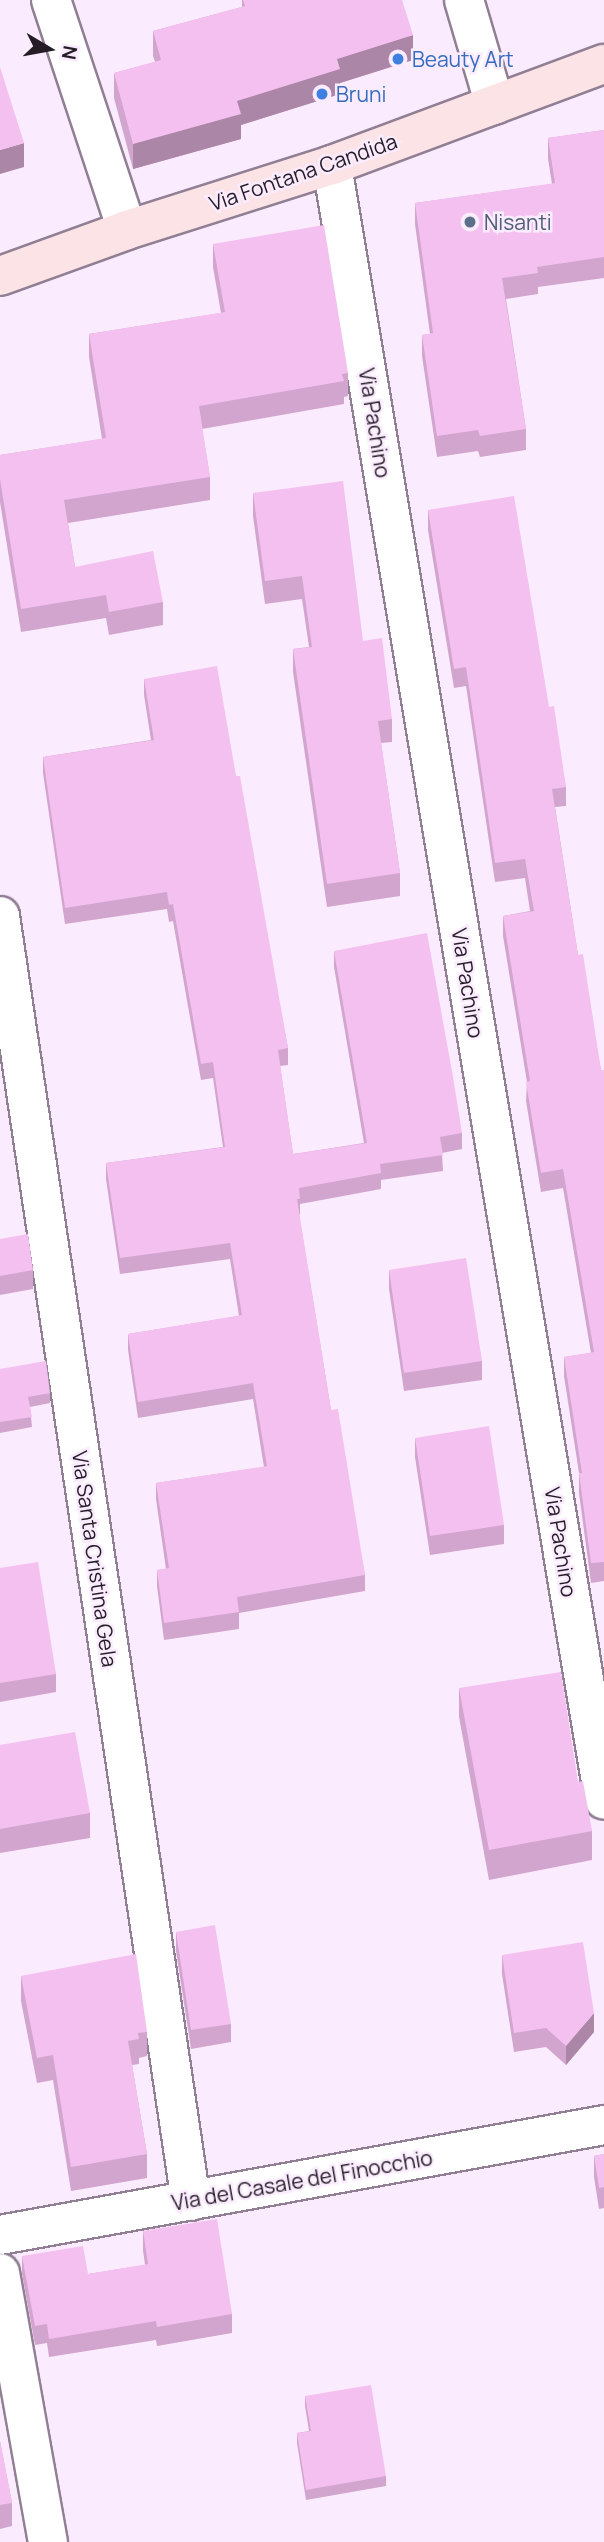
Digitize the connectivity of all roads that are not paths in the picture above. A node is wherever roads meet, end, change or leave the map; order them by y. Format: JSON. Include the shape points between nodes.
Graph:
{"nodes":[{"id":1,"x":51,"y":0,"type":"edge"},
{"id":2,"x":464,"y":0,"type":"edge"},
{"id":3,"x":604,"y":64,"type":"edge"},
{"id":4,"x":495,"y":105,"type":"junction"},
{"id":5,"x":332,"y":165,"type":"junction"},
{"id":6,"x":127,"y":230,"type":"junction"},
{"id":7,"x":0,"y":276,"type":"edge"},
{"id":8,"x":0,"y":916,"type":"edge"},
{"id":9,"x":604,"y":1800,"type":"edge"},
{"id":10,"x":604,"y":2125,"type":"edge"},
{"id":11,"x":191,"y":2201,"type":"junction"},
{"id":12,"x":0,"y":2235,"type":"edge"},
{"id":13,"x":0,"y":2273,"type":"edge"},
{"id":14,"x":48,"y":2542,"type":"edge"}],
"edges":[{"from":1,"to":6,"type":"street"},
{"from":2,"to":4,"type":"street"},
{"from":3,"to":4,"type":"main road","name":"Via Fontana Candida"},
{"from":4,"to":5,"type":"main road","name":"Via Fontana Candida"},
{"from":5,"to":6,"type":"main road","name":"Via Fontana Candida"},
{"from":5,"to":9,"type":"street","name":"Via Pachino"},
{"from":6,"to":7,"type":"main road","name":"Via Fontana Candida"},
{"from":8,"to":11,"type":"street","name":"Via Santa Cristina Gela"},
{"from":10,"to":11,"type":"street","name":"Via del Casale del Finocchio"},
{"from":11,"to":12,"type":"street","name":"Via del Casale del Finocchio"},
{"from":13,"to":14,"type":"street"}]}
